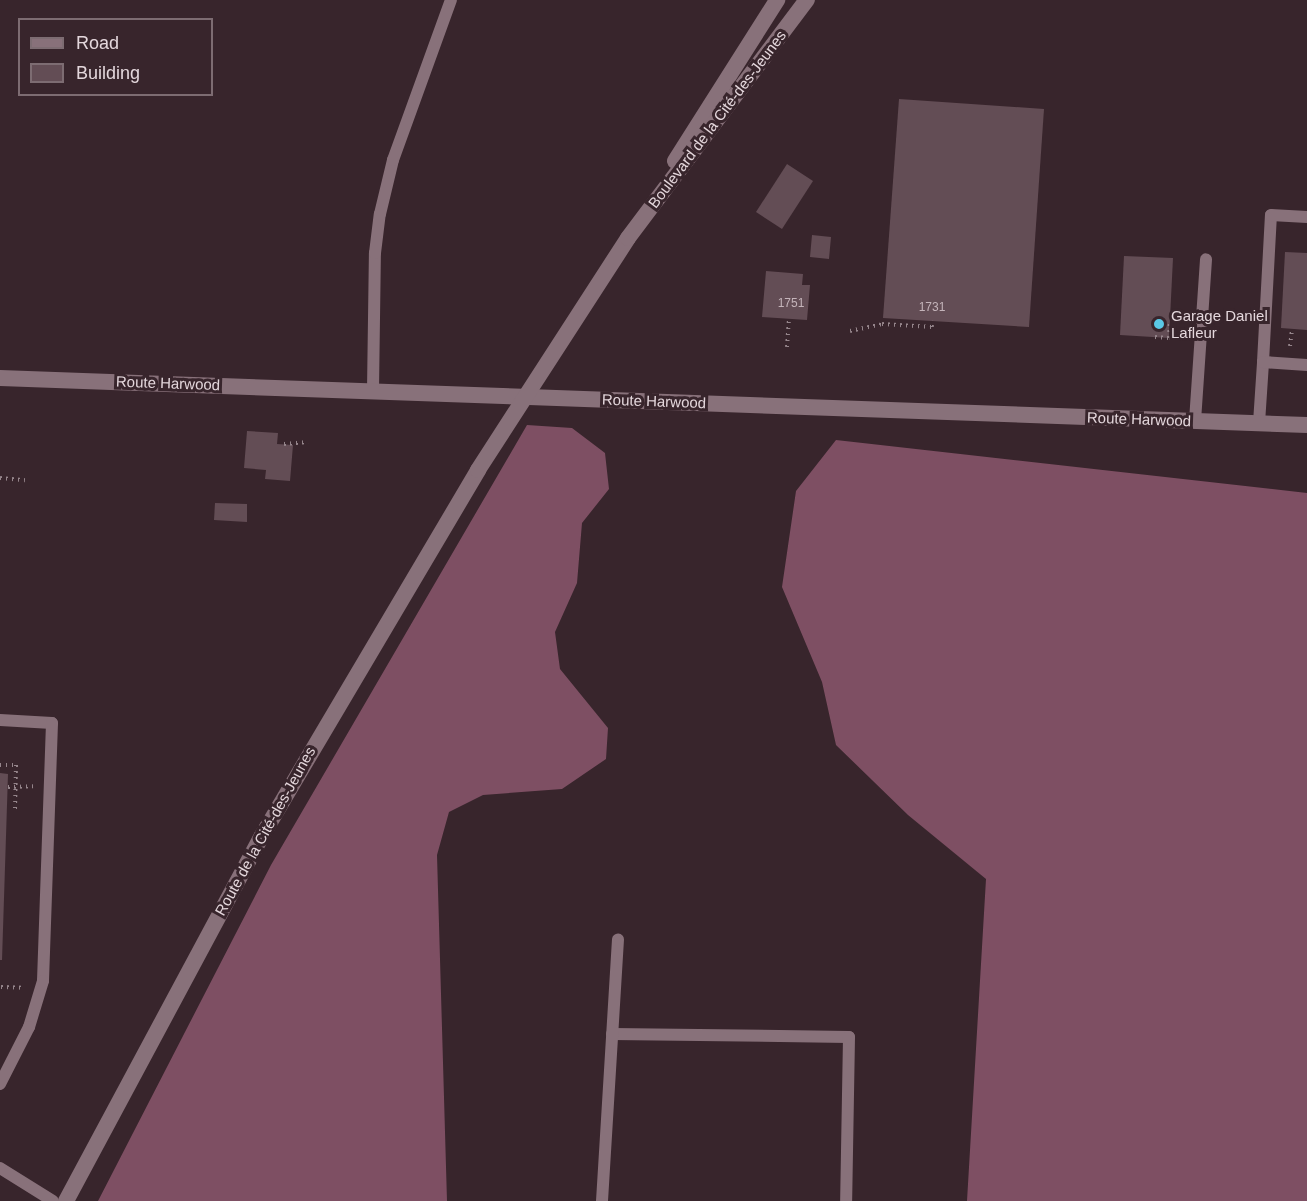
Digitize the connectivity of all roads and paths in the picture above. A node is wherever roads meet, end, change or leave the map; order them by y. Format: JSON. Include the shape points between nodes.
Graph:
{"nodes":[{"id":1,"x":451,"y":0,"type":"edge"},
{"id":2,"x":777,"y":0,"type":"edge"},
{"id":3,"x":807,"y":0,"type":"edge"},
{"id":4,"x":1307,"y":217,"type":"edge"},
{"id":5,"x":628,"y":238,"type":"junction"},
{"id":6,"x":1206,"y":260,"type":"dead end"},
{"id":7,"x":789,"y":319,"type":"dead end"},
{"id":8,"x":931,"y":321,"type":"dead end"},
{"id":9,"x":1170,"y":321,"type":"dead end"},
{"id":10,"x":850,"y":331,"type":"dead end"},
{"id":11,"x":1155,"y":337,"type":"dead end"},
{"id":12,"x":787,"y":347,"type":"dead end"},
{"id":13,"x":1263,"y":362,"type":"junction"},
{"id":14,"x":1307,"y":365,"type":"edge"},
{"id":15,"x":0,"y":378,"type":"edge"},
{"id":16,"x":373,"y":390,"type":"junction"},
{"id":17,"x":1195,"y":421,"type":"junction"},
{"id":18,"x":1259,"y":423,"type":"junction"},
{"id":19,"x":1307,"y":425,"type":"edge"},
{"id":20,"x":308,"y":442,"type":"dead end"},
{"id":21,"x":284,"y":444,"type":"dead end"},
{"id":22,"x":478,"y":470,"type":"joint"},
{"id":23,"x":0,"y":478,"type":"edge"},
{"id":24,"x":25,"y":480,"type":"dead end"},
{"id":25,"x":0,"y":720,"type":"edge"},
{"id":26,"x":0,"y":765,"type":"edge"},
{"id":27,"x":8,"y":787,"type":"dead end"},
{"id":28,"x":15,"y":787,"type":"junction"},
{"id":29,"x":15,"y":809,"type":"dead end"},
{"id":30,"x":618,"y":939,"type":"dead end"},
{"id":31,"x":1,"y":987,"type":"edge"},
{"id":32,"x":32,"y":988,"type":"dead end"},
{"id":33,"x":612,"y":1034,"type":"junction"},
{"id":34,"x":0,"y":1084,"type":"edge"},
{"id":35,"x":0,"y":1169,"type":"edge"},
{"id":36,"x":53,"y":1201,"type":"edge"},
{"id":37,"x":66,"y":1201,"type":"edge"},
{"id":38,"x":602,"y":1201,"type":"edge"},
{"id":39,"x":846,"y":1201,"type":"edge"}],
"edges":[{"from":1,"to":16,"type":"lane","via":[[393,160],[380,214],[375,253]]},
{"from":2,"to":5,"type":"main road","name":"Boulevard de la Cité-des-Jeunes"},
{"from":3,"to":5,"type":"main road","name":"Boulevard de la Cité-des-Jeunes"},
{"from":4,"to":13,"type":"lane","via":[[1270,215]]},
{"from":5,"to":22,"type":"main road","name":"Boulevard de la Cité-des-Jeunes"},
{"from":6,"to":17,"type":"lane"},
{"from":7,"to":12,"type":"path"},
{"from":8,"to":10,"type":"path","via":[[932,327],[882,324]]},
{"from":9,"to":11,"type":"path","via":[[1169,338]]},
{"from":13,"to":14,"type":"lane"},
{"from":13,"to":18,"type":"lane"},
{"from":15,"to":16,"type":"main road","name":"Route Harwood"},
{"from":16,"to":17,"type":"main road","name":"Route Harwood"},
{"from":17,"to":18,"type":"main road","name":"Route Harwood"},
{"from":18,"to":19,"type":"main road","name":"Route Harwood"},
{"from":20,"to":21,"type":"path"},
{"from":22,"to":37,"type":"main road","name":"Route de la Cité-des-Jeunes","via":[[310,749]]},
{"from":23,"to":24,"type":"path"},
{"from":25,"to":34,"type":"lane","via":[[52,723],[43,981],[29,1027]]},
{"from":26,"to":28,"type":"path","via":[[16,765]]},
{"from":27,"to":28,"type":"path"},
{"from":28,"to":29,"type":"path"},
{"from":30,"to":33,"type":"lane"},
{"from":31,"to":32,"type":"path"},
{"from":33,"to":38,"type":"lane"},
{"from":33,"to":39,"type":"lane","via":[[849,1037]]},
{"from":35,"to":36,"type":"lane"}]}
